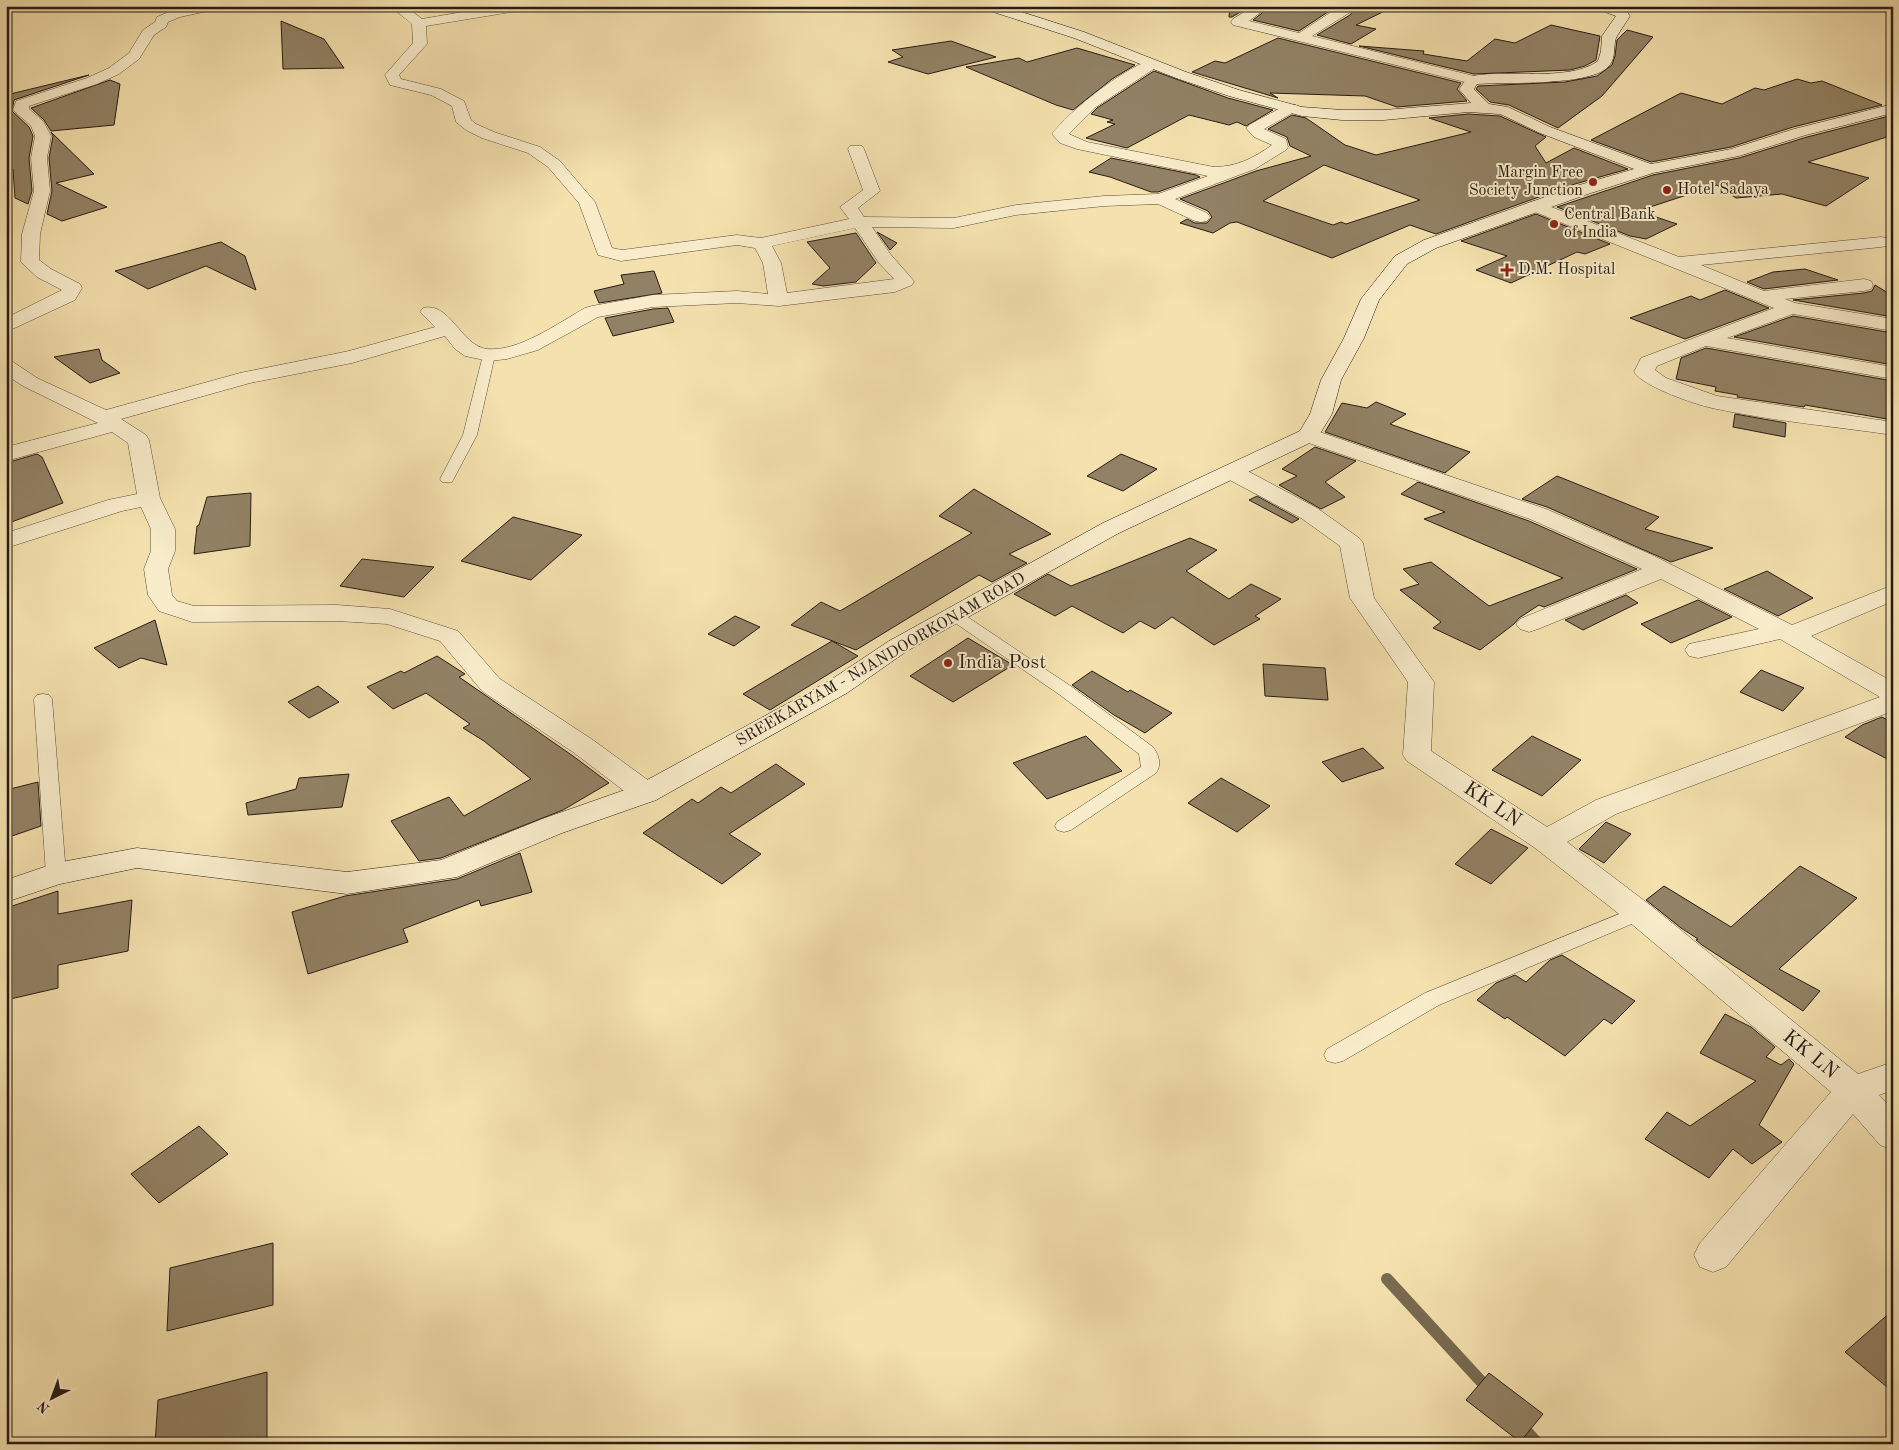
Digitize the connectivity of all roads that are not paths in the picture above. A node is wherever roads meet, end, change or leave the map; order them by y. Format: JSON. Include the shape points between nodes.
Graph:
{"nodes":[{"id":1,"x":212,"y":6,"type":"edge"},
{"id":2,"x":396,"y":6,"type":"edge"},
{"id":3,"x":523,"y":6,"type":"edge"},
{"id":4,"x":989,"y":6,"type":"edge"},
{"id":5,"x":1263,"y":6,"type":"edge"},
{"id":6,"x":1328,"y":6,"type":"edge"},
{"id":7,"x":1602,"y":6,"type":"edge"},
{"id":8,"x":419,"y":23,"type":"junction"},
{"id":9,"x":1302,"y":37,"type":"junction"},
{"id":10,"x":1152,"y":64,"type":"junction"},
{"id":11,"x":1472,"y":80,"type":"junction"},
{"id":12,"x":1483,"y":107,"type":"junction"},
{"id":13,"x":1291,"y":108,"type":"junction"},
{"id":14,"x":1893,"y":108,"type":"edge"},
{"id":15,"x":856,"y":149,"type":"dead end"},
{"id":16,"x":1650,"y":169,"type":"junction"},
{"id":17,"x":1234,"y":172,"type":"junction"},
{"id":18,"x":1160,"y":199,"type":"junction"},
{"id":19,"x":1536,"y":206,"type":"junction"},
{"id":20,"x":1201,"y":217,"type":"dead end"},
{"id":21,"x":859,"y":222,"type":"junction"},
{"id":22,"x":1881,"y":242,"type":"dead end"},
{"id":23,"x":761,"y":243,"type":"junction"},
{"id":24,"x":1676,"y":262,"type":"junction"},
{"id":25,"x":1864,"y":285,"type":"dead end"},
{"id":26,"x":1761,"y":296,"type":"junction"},
{"id":27,"x":780,"y":300,"type":"junction"},
{"id":28,"x":1791,"y":308,"type":"junction"},
{"id":29,"x":430,"y":312,"type":"dead end"},
{"id":30,"x":1893,"y":324,"type":"edge"},
{"id":31,"x":6,"y":326,"type":"edge"},
{"id":32,"x":449,"y":329,"type":"junction"},
{"id":33,"x":1704,"y":340,"type":"junction"},
{"id":34,"x":489,"y":355,"type":"junction"},
{"id":35,"x":6,"y":366,"type":"edge"},
{"id":36,"x":1893,"y":373,"type":"edge"},
{"id":37,"x":109,"y":421,"type":"junction"},
{"id":38,"x":1893,"y":429,"type":"edge"},
{"id":39,"x":1308,"y":435,"type":"junction"},
{"id":40,"x":6,"y":454,"type":"edge"},
{"id":41,"x":1232,"y":472,"type":"junction"},
{"id":42,"x":447,"y":479,"type":"dead end"},
{"id":43,"x":149,"y":498,"type":"junction"},
{"id":44,"x":6,"y":541,"type":"edge"},
{"id":45,"x":1661,"y":570,"type":"junction"},
{"id":46,"x":1893,"y":592,"type":"edge"},
{"id":47,"x":954,"y":615,"type":"junction"},
{"id":48,"x":1529,"y":624,"type":"dead end"},
{"id":49,"x":1786,"y":633,"type":"junction"},
{"id":50,"x":1698,"y":650,"type":"dead end"},
{"id":51,"x":1893,"y":693,"type":"edge"},
{"id":52,"x":44,"y":699,"type":"dead end"},
{"id":53,"x":1893,"y":701,"type":"edge"},
{"id":54,"x":646,"y":793,"type":"junction"},
{"id":55,"x":1064,"y":826,"type":"dead end"},
{"id":56,"x":1546,"y":841,"type":"junction"},
{"id":57,"x":56,"y":874,"type":"junction"},
{"id":58,"x":6,"y":891,"type":"edge"},
{"id":59,"x":1639,"y":913,"type":"junction"},
{"id":60,"x":1335,"y":1054,"type":"dead end"},
{"id":61,"x":1893,"y":1076,"type":"edge"},
{"id":62,"x":1853,"y":1090,"type":"junction"},
{"id":63,"x":1893,"y":1135,"type":"edge"},
{"id":64,"x":1713,"y":1254,"type":"dead end"}],
"edges":[{"from":1,"to":31,"type":"street","via":[[162,20],[162,24],[150,28],[134,56],[114,71],[21,104],[21,110],[38,124],[43,136],[39,158],[42,191],[31,234],[30,262],[73,288],[68,296]]},
{"from":2,"to":8,"type":"street"},
{"from":3,"to":8,"type":"street"},
{"from":4,"to":10,"type":"street","via":[[1078,35]]},
{"from":5,"to":9,"type":"street","via":[[1238,22]]},
{"from":6,"to":9,"type":"street","via":[[1344,10]]},
{"from":7,"to":11,"type":"street","via":[[1623,16],[1609,36],[1604,64],[1595,70],[1577,74]]},
{"from":8,"to":23,"type":"street","via":[[420,44],[392,75],[395,82],[451,98],[459,104],[464,122],[470,127],[534,150],[554,164],[587,202],[604,251],[620,256],[737,240]]},
{"from":9,"to":11,"type":"street"},
{"from":10,"to":13,"type":"street","via":[[1234,93]]},
{"from":10,"to":17,"type":"street","via":[[1118,84],[1060,134],[1066,140],[1092,148],[1214,172]]},
{"from":11,"to":12,"type":"street","via":[[1466,89]]},
{"from":12,"to":13,"type":"street","via":[[1384,115],[1323,114]]},
{"from":12,"to":16,"type":"street","via":[[1503,110],[1545,130]]},
{"from":13,"to":17,"type":"street","via":[[1254,128],[1280,142],[1280,147]]},
{"from":14,"to":16,"type":"street","via":[[1733,153]]},
{"from":15,"to":21,"type":"street","via":[[872,191],[849,207]]},
{"from":16,"to":19,"type":"street"},
{"from":17,"to":18,"type":"street"},
{"from":18,"to":20,"type":"street"},
{"from":18,"to":21,"type":"street","via":[[1016,210],[954,223]]},
{"from":19,"to":24,"type":"street"},
{"from":19,"to":39,"type":"street","via":[[1430,244],[1401,260],[1370,299],[1354,338],[1331,380],[1321,414]]},
{"from":21,"to":23,"type":"street"},
{"from":21,"to":27,"type":"street","via":[[905,281],[895,286]]},
{"from":22,"to":24,"type":"street"},
{"from":23,"to":27,"type":"street","via":[[772,263]]},
{"from":24,"to":26,"type":"street"},
{"from":25,"to":26,"type":"street"},
{"from":26,"to":28,"type":"street"},
{"from":27,"to":34,"type":"street","via":[[738,297],[653,301],[592,312],[531,346]]},
{"from":28,"to":30,"type":"street"},
{"from":28,"to":33,"type":"street"},
{"from":29,"to":32,"type":"street"},
{"from":32,"to":34,"type":"street","via":[[472,352]]},
{"from":32,"to":37,"type":"street","via":[[352,357],[247,377],[185,393]]},
{"from":33,"to":36,"type":"street"},
{"from":33,"to":38,"type":"street","via":[[1648,362],[1644,372],[1659,382],[1713,402]]},
{"from":34,"to":42,"type":"lane","via":[[470,435]]},
{"from":35,"to":37,"type":"street","via":[[30,382]]},
{"from":37,"to":40,"type":"street"},
{"from":37,"to":43,"type":"street","via":[[138,440]]},
{"from":39,"to":41,"type":"street","name":"SREEKARYAM - NJANDOORKONAM ROAD"},
{"from":39,"to":45,"type":"street","via":[[1538,514]]},
{"from":41,"to":47,"type":"street","name":"SREEKARYAM - NJANDOORKONAM ROAD","via":[[1111,528]]},
{"from":41,"to":56,"type":"street","name":"KK LN","via":[[1309,513],[1351,543],[1362,598],[1421,682],[1417,754]]},
{"from":43,"to":44,"type":"street","via":[[116,505]]},
{"from":43,"to":54,"type":"street","via":[[163,529],[163,552],[156,568],[160,596],[168,606],[192,614],[337,613],[390,617],[449,636],[491,685],[583,746]]},
{"from":45,"to":48,"type":"street"},
{"from":45,"to":49,"type":"street"},
{"from":46,"to":49,"type":"street"},
{"from":47,"to":54,"type":"street","name":"SREEKARYAM - NJANDOORKONAM ROAD","via":[[898,646],[838,687]]},
{"from":47,"to":55,"type":"lane","via":[[1066,690],[1147,752],[1150,769]]},
{"from":49,"to":50,"type":"street"},
{"from":49,"to":51,"type":"street"},
{"from":52,"to":57,"type":"lane"},
{"from":53,"to":56,"type":"street","via":[[1606,807]]},
{"from":54,"to":57,"type":"street","name":"SREEKARYAM - NJANDOORKONAM ROAD","via":[[552,826],[446,870],[347,883],[137,858]]},
{"from":56,"to":59,"type":"street","name":"KK LN"},
{"from":57,"to":58,"type":"street","name":"SREEKARYAM - NJANDOORKONAM ROAD"},
{"from":59,"to":60,"type":"lane","via":[[1432,999]]},
{"from":59,"to":62,"type":"street","name":"KK LN"},
{"from":61,"to":62,"type":"street"},
{"from":62,"to":63,"type":"street","name":"KK LN"},
{"from":62,"to":64,"type":"street"}]}
